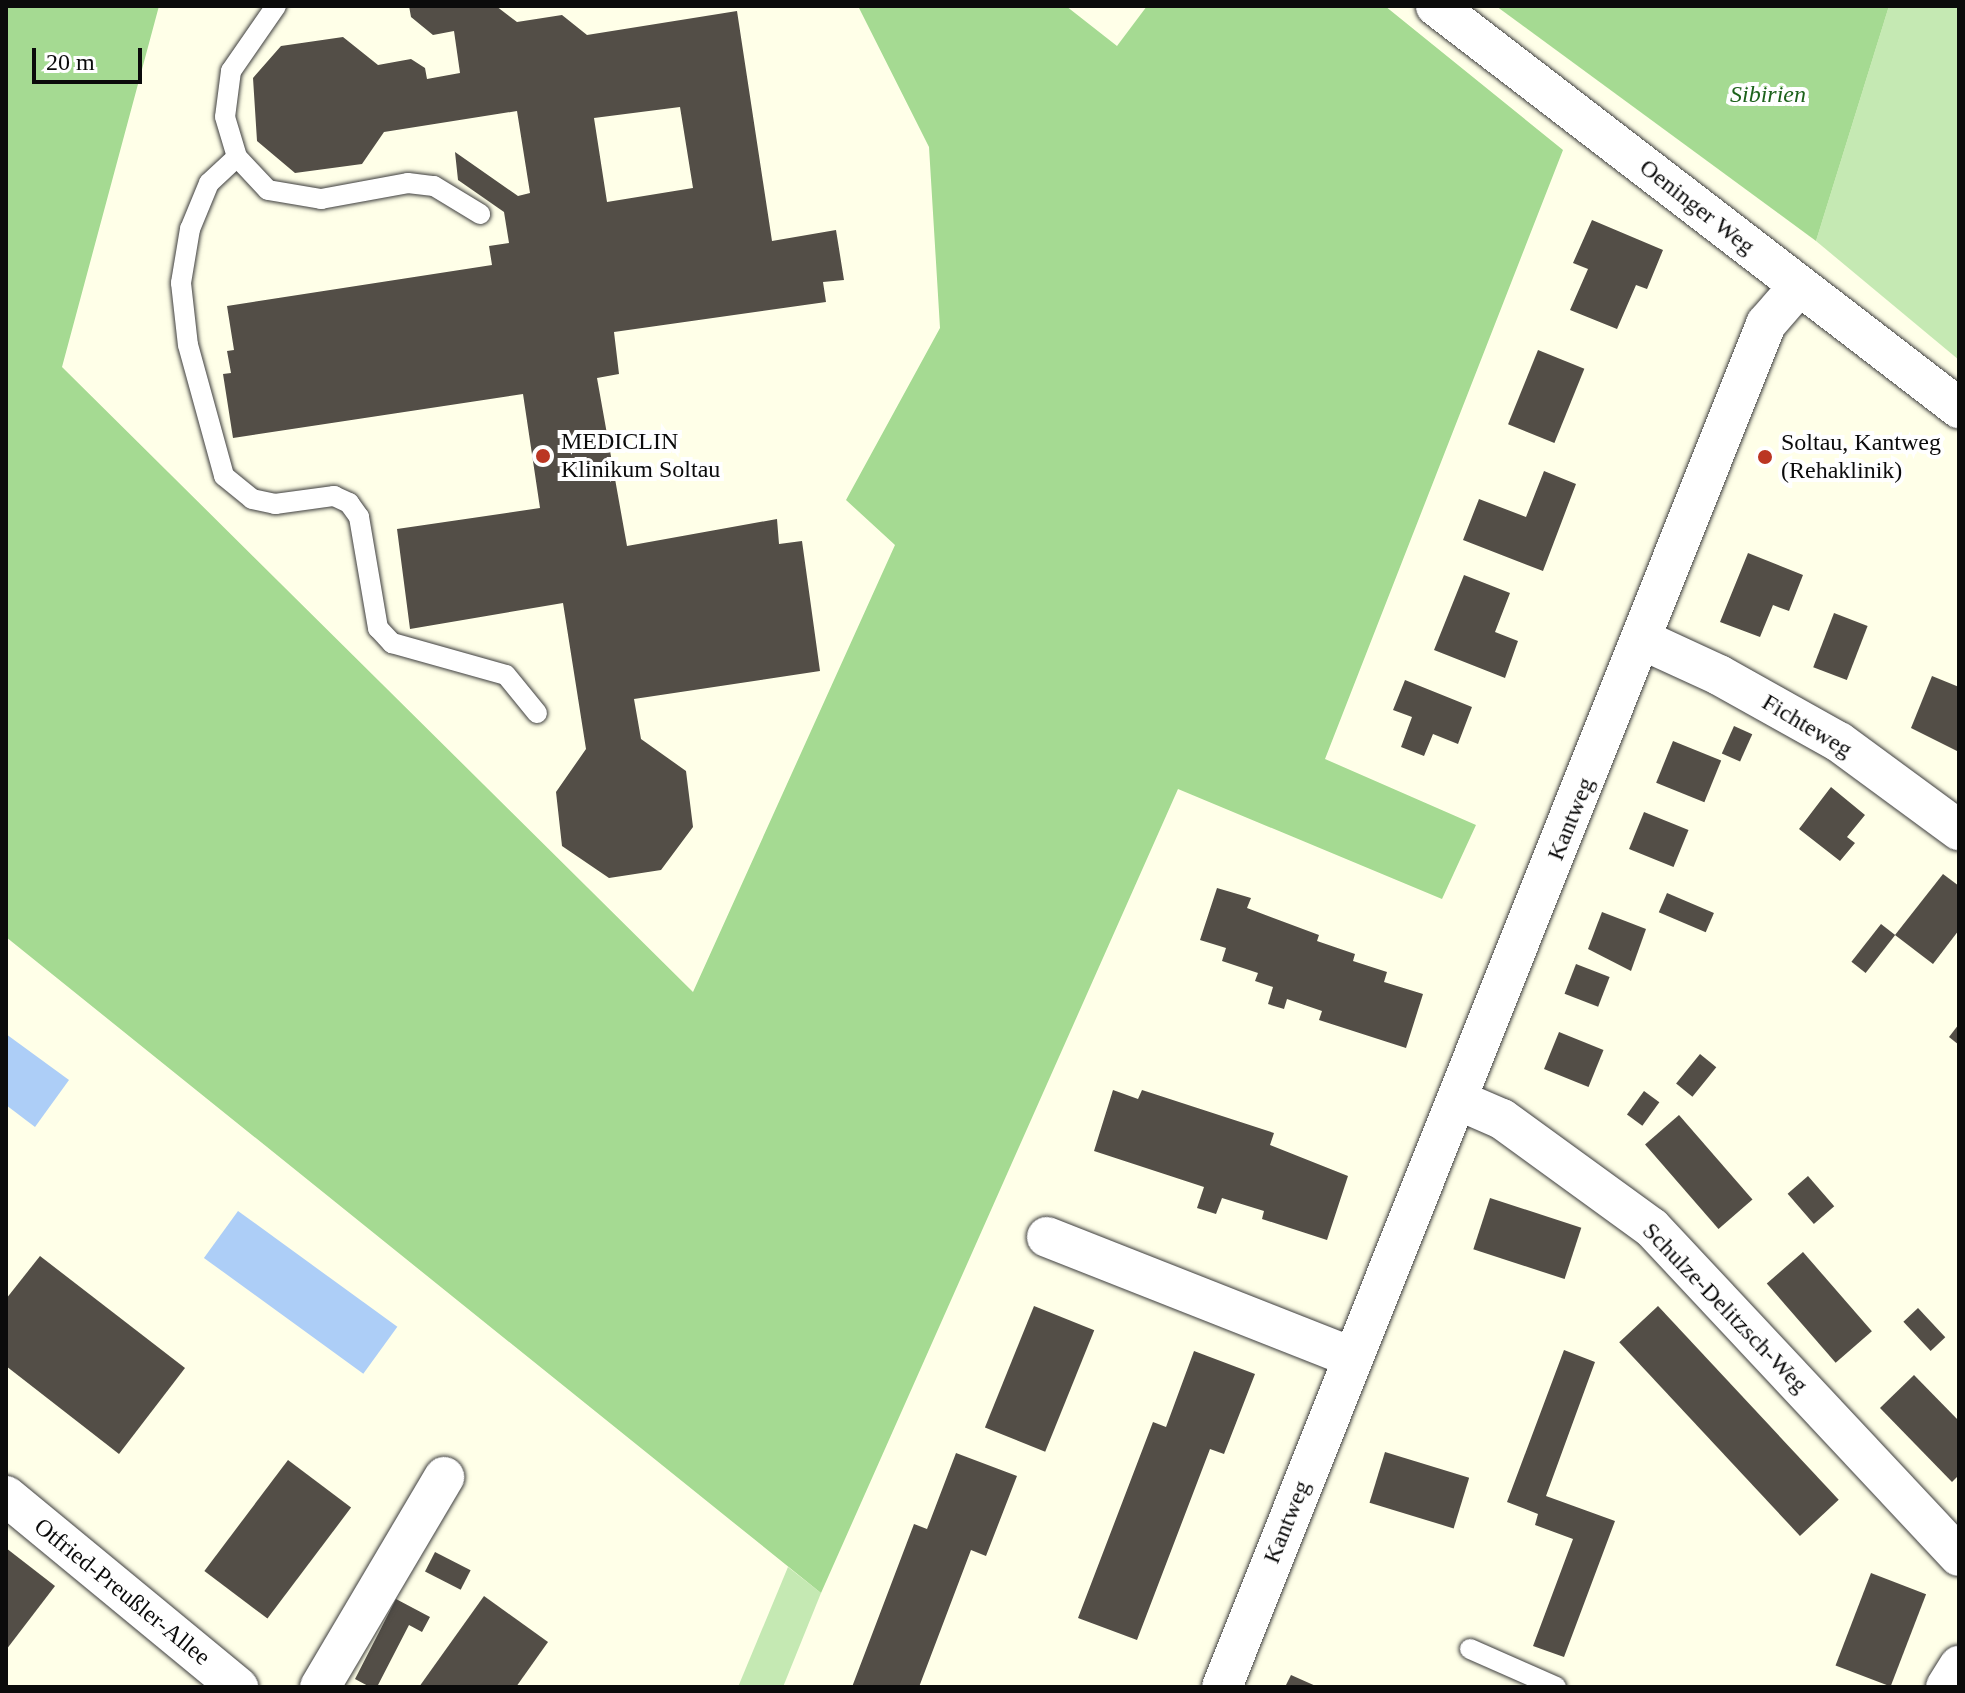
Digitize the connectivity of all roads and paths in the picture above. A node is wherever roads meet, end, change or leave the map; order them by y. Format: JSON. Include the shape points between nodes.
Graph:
{"nodes":[{"id":1,"x":276,"y":6,"type":"edge"},
{"id":2,"x":1436,"y":6,"type":"edge"},
{"id":3,"x":237,"y":157,"type":"junction"},
{"id":4,"x":480,"y":214,"type":"dead end"},
{"id":5,"x":1799,"y":286,"type":"junction"},
{"id":6,"x":1959,"y":408,"type":"edge"},
{"id":7,"x":1643,"y":640,"type":"junction"},
{"id":8,"x":537,"y":713,"type":"dead end"},
{"id":9,"x":1959,"y":830,"type":"edge"},
{"id":10,"x":1458,"y":1100,"type":"junction"},
{"id":11,"x":1047,"y":1237,"type":"dead end"},
{"id":12,"x":1352,"y":1357,"type":"junction"},
{"id":13,"x":444,"y":1477,"type":"dead end"},
{"id":14,"x":6,"y":1496,"type":"edge"},
{"id":15,"x":1959,"y":1556,"type":"edge"},
{"id":16,"x":1470,"y":1649,"type":"dead end"},
{"id":17,"x":1959,"y":1666,"type":"edge"},
{"id":18,"x":238,"y":1687,"type":"edge"},
{"id":19,"x":320,"y":1687,"type":"edge"},
{"id":20,"x":1222,"y":1687,"type":"edge"},
{"id":21,"x":1556,"y":1687,"type":"edge"},
{"id":22,"x":1946,"y":1687,"type":"edge"}],
"edges":[{"from":1,"to":3,"type":"lane","via":[[231,71],[225,117]]},
{"from":2,"to":5,"type":"street","name":"Oeninger Weg"},
{"from":3,"to":4,"type":"lane","via":[[268,190],[321,199],[408,183],[434,186]]},
{"from":3,"to":8,"type":"lane","via":[[209,183],[190,229],[181,283],[188,345],[224,476],[252,499],[275,504],[334,496],[349,503],[359,517],[378,628],[392,643],[506,675]]},
{"from":5,"to":6,"type":"street","name":"Oeninger Weg"},
{"from":5,"to":7,"type":"street","name":"Kantweg","via":[[1766,324]]},
{"from":7,"to":9,"type":"street","name":"Fichteweg","via":[[1719,675],[1839,742]]},
{"from":7,"to":10,"type":"street","name":"Kantweg"},
{"from":10,"to":12,"type":"street","name":"Kantweg"},
{"from":10,"to":15,"type":"street","name":"Schulze-Delitzsch-Weg","via":[[1502,1119],[1652,1228]]},
{"from":11,"to":12,"type":"street"},
{"from":12,"to":20,"type":"street","name":"Kantweg"},
{"from":13,"to":19,"type":"street"},
{"from":14,"to":18,"type":"street","name":"Otfried-Preußler-Allee"},
{"from":16,"to":21,"type":"lane"},
{"from":17,"to":22,"type":"street"}]}
